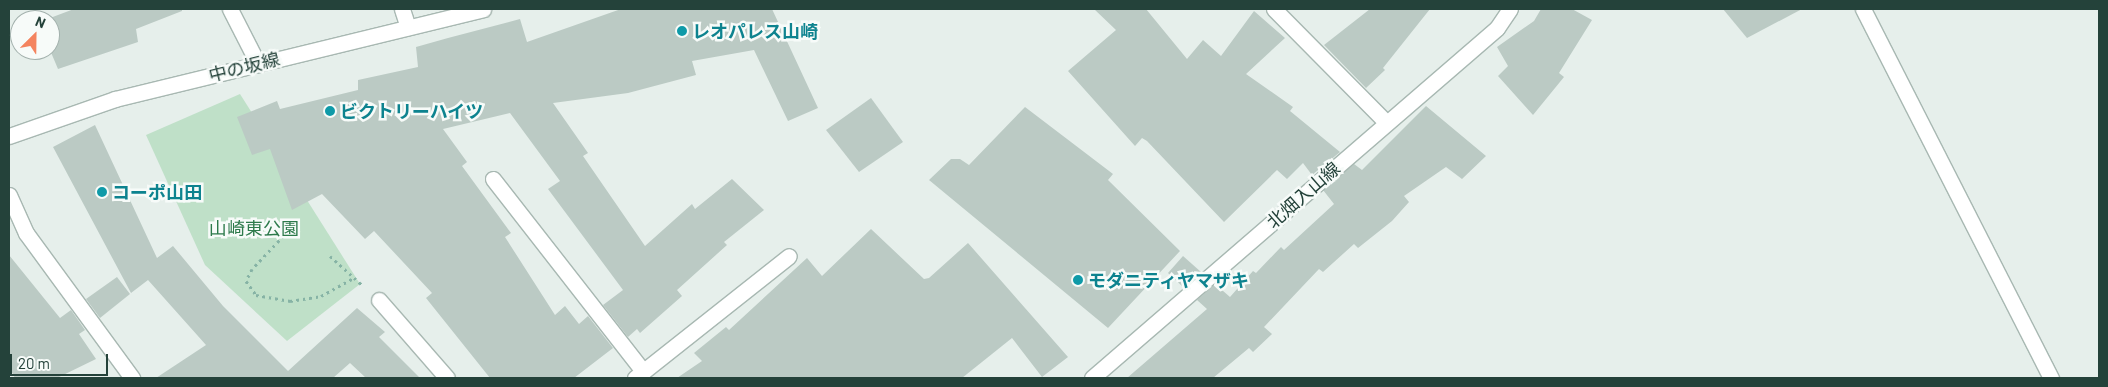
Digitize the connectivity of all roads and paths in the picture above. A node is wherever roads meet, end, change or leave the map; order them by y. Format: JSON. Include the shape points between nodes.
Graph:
{"nodes":[{"id":1,"x":230,"y":9,"type":"edge"},
{"id":2,"x":402,"y":9,"type":"edge"},
{"id":3,"x":482,"y":9,"type":"edge"},
{"id":4,"x":1274,"y":9,"type":"edge"},
{"id":5,"x":1510,"y":9,"type":"edge"},
{"id":6,"x":1863,"y":9,"type":"edge"},
{"id":7,"x":408,"y":27,"type":"junction"},
{"id":8,"x":258,"y":64,"type":"junction"},
{"id":9,"x":1386,"y":122,"type":"junction"},
{"id":10,"x":9,"y":136,"type":"edge"},
{"id":11,"x":493,"y":179,"type":"dead end"},
{"id":12,"x":9,"y":195,"type":"edge"},
{"id":13,"x":282,"y":223,"type":"dead end"},
{"id":14,"x":330,"y":256,"type":"dead end"},
{"id":15,"x":789,"y":256,"type":"dead end"},
{"id":16,"x":354,"y":278,"type":"junction"},
{"id":17,"x":378,"y":300,"type":"joint"},
{"id":18,"x":639,"y":375,"type":"edge"},
{"id":19,"x":132,"y":378,"type":"edge"},
{"id":20,"x":447,"y":378,"type":"edge"},
{"id":21,"x":1092,"y":378,"type":"edge"},
{"id":22,"x":2052,"y":378,"type":"edge"}],
"edges":[{"from":1,"to":8,"type":"street"},
{"from":2,"to":7,"type":"street"},
{"from":3,"to":7,"type":"street","name":"中の坂線"},
{"from":4,"to":9,"type":"street"},
{"from":5,"to":9,"type":"street","name":"北畑入山線","via":[[1497,28]]},
{"from":6,"to":22,"type":"street"},
{"from":7,"to":8,"type":"street","name":"中の坂線"},
{"from":8,"to":10,"type":"street","name":"中の坂線","via":[[115,99]]},
{"from":9,"to":21,"type":"street","name":"北畑入山線"},
{"from":11,"to":18,"type":"street"},
{"from":12,"to":19,"type":"street","via":[[26,233]]},
{"from":13,"to":16,"type":"path","via":[[288,231],[252,269],[246,281],[256,295],[290,300],[321,296]]},
{"from":14,"to":16,"type":"path"},
{"from":15,"to":18,"type":"street"},
{"from":16,"to":17,"type":"path"},
{"from":17,"to":20,"type":"street"}]}
